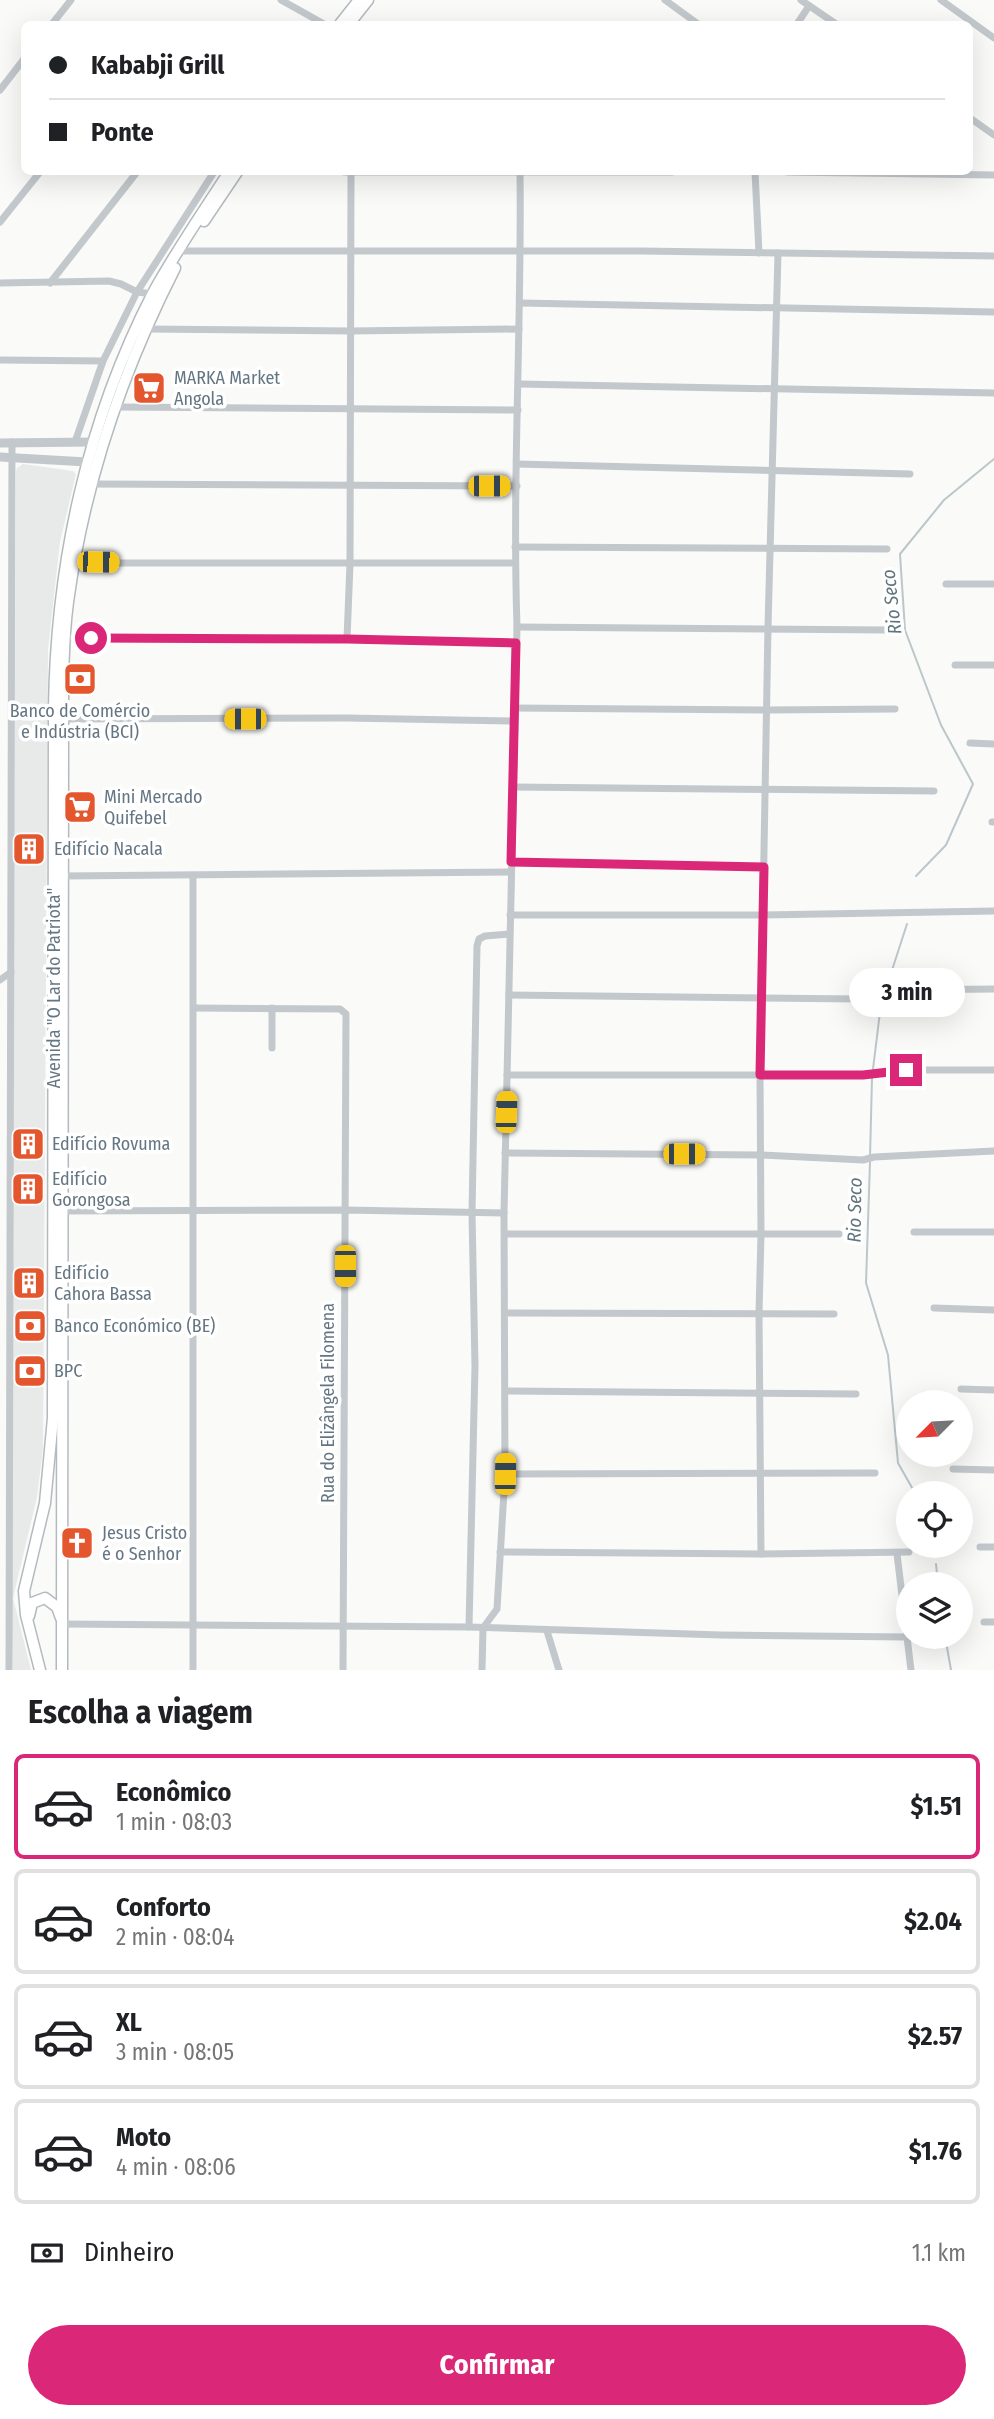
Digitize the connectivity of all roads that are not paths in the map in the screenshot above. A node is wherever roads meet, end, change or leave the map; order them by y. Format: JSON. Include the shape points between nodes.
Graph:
{"nodes":[{"id":1,"x":71,"y":0,"type":"edge"},
{"id":2,"x":281,"y":0,"type":"edge"},
{"id":3,"x":359,"y":0,"type":"edge"},
{"id":4,"x":368,"y":0,"type":"edge"},
{"id":5,"x":665,"y":0,"type":"edge"},
{"id":6,"x":801,"y":0,"type":"edge"},
{"id":7,"x":941,"y":0,"type":"edge"},
{"id":8,"x":809,"y":6,"type":"junction"},
{"id":9,"x":54,"y":21,"type":"edge"},
{"id":10,"x":319,"y":21,"type":"edge"},
{"id":11,"x":342,"y":21,"type":"edge"},
{"id":12,"x":351,"y":21,"type":"edge"},
{"id":13,"x":694,"y":21,"type":"edge"},
{"id":14,"x":799,"y":21,"type":"edge"},
{"id":15,"x":832,"y":21,"type":"edge"},
{"id":16,"x":971,"y":21,"type":"edge"},
{"id":17,"x":973,"y":22,"type":"edge"},
{"id":18,"x":994,"y":37,"type":"edge"},
{"id":19,"x":21,"y":63,"type":"edge"},
{"id":20,"x":0,"y":90,"type":"edge"},
{"id":21,"x":973,"y":120,"type":"edge"},
{"id":22,"x":994,"y":135,"type":"edge"},
{"id":23,"x":38,"y":175,"type":"edge"},
{"id":24,"x":135,"y":175,"type":"edge"},
{"id":25,"x":213,"y":175,"type":"edge"},
{"id":26,"x":227,"y":175,"type":"edge"},
{"id":27,"x":235,"y":175,"type":"edge"},
{"id":28,"x":351,"y":175,"type":"edge"},
{"id":29,"x":520,"y":175,"type":"edge"},
{"id":30,"x":755,"y":175,"type":"edge"},
{"id":31,"x":973,"y":175,"type":"edge"},
{"id":32,"x":994,"y":175,"type":"edge"},
{"id":33,"x":0,"y":222,"type":"edge"},
{"id":34,"x":184,"y":251,"type":"junction"},
{"id":35,"x":351,"y":251,"type":"junction"},
{"id":36,"x":521,"y":251,"type":"junction"},
{"id":37,"x":759,"y":253,"type":"junction"},
{"id":38,"x":778,"y":253,"type":"junction"},
{"id":39,"x":994,"y":257,"type":"edge"},
{"id":40,"x":0,"y":283,"type":"edge"},
{"id":41,"x":50,"y":283,"type":"junction"},
{"id":42,"x":137,"y":292,"type":"junction"},
{"id":43,"x":153,"y":294,"type":"junction"},
{"id":44,"x":520,"y":303,"type":"junction"},
{"id":45,"x":777,"y":309,"type":"junction"},
{"id":46,"x":994,"y":312,"type":"edge"},
{"id":47,"x":146,"y":329,"type":"junction"},
{"id":48,"x":519,"y":329,"type":"junction"},
{"id":49,"x":350,"y":331,"type":"junction"},
{"id":50,"x":0,"y":360,"type":"edge"},
{"id":51,"x":103,"y":360,"type":"junction"},
{"id":52,"x":519,"y":384,"type":"junction"},
{"id":53,"x":776,"y":388,"type":"junction"},
{"id":54,"x":994,"y":393,"type":"edge"},
{"id":55,"x":115,"y":407,"type":"junction"},
{"id":56,"x":350,"y":407,"type":"junction"},
{"id":57,"x":518,"y":410,"type":"junction"},
{"id":58,"x":12,"y":442,"type":"junction"},
{"id":59,"x":75,"y":442,"type":"junction"},
{"id":60,"x":94,"y":442,"type":"junction"},
{"id":61,"x":0,"y":443,"type":"edge"},
{"id":62,"x":0,"y":457,"type":"edge"},
{"id":63,"x":12,"y":457,"type":"junction"},
{"id":64,"x":87,"y":462,"type":"junction"},
{"id":65,"x":517,"y":464,"type":"junction"},
{"id":66,"x":773,"y":470,"type":"junction"},
{"id":67,"x":910,"y":474,"type":"dead end"},
{"id":68,"x":92,"y":484,"type":"junction"},
{"id":69,"x":350,"y":485,"type":"junction"},
{"id":70,"x":517,"y":486,"type":"junction"},
{"id":71,"x":515,"y":547,"type":"junction"},
{"id":72,"x":771,"y":548,"type":"junction"},
{"id":73,"x":887,"y":548,"type":"dead end"},
{"id":74,"x":76,"y":563,"type":"junction"},
{"id":75,"x":515,"y":563,"type":"junction"},
{"id":76,"x":350,"y":564,"type":"junction"},
{"id":77,"x":946,"y":584,"type":"dead end"},
{"id":78,"x":994,"y":584,"type":"edge"},
{"id":79,"x":517,"y":627,"type":"junction"},
{"id":80,"x":768,"y":628,"type":"junction"},
{"id":81,"x":886,"y":630,"type":"dead end"},
{"id":82,"x":65,"y":638,"type":"junction"},
{"id":83,"x":347,"y":639,"type":"junction"},
{"id":84,"x":516,"y":643,"type":"junction"},
{"id":85,"x":955,"y":665,"type":"dead end"},
{"id":86,"x":994,"y":665,"type":"edge"},
{"id":87,"x":514,"y":708,"type":"junction"},
{"id":88,"x":895,"y":709,"type":"dead end"},
{"id":89,"x":767,"y":710,"type":"junction"},
{"id":90,"x":63,"y":719,"type":"junction"},
{"id":91,"x":513,"y":722,"type":"junction"},
{"id":92,"x":970,"y":743,"type":"dead end"},
{"id":93,"x":994,"y":744,"type":"edge"},
{"id":94,"x":513,"y":787,"type":"junction"},
{"id":95,"x":766,"y":788,"type":"junction"},
{"id":96,"x":934,"y":791,"type":"dead end"},
{"id":97,"x":511,"y":862,"type":"junction"},
{"id":98,"x":764,"y":867,"type":"junction"},
{"id":99,"x":510,"y":872,"type":"junction"},
{"id":100,"x":193,"y":874,"type":"junction"},
{"id":101,"x":63,"y":876,"type":"junction"},
{"id":102,"x":994,"y":911,"type":"edge"},
{"id":103,"x":510,"y":915,"type":"junction"},
{"id":104,"x":764,"y":915,"type":"junction"},
{"id":105,"x":509,"y":934,"type":"junction"},
{"id":106,"x":11,"y":972,"type":"junction"},
{"id":107,"x":0,"y":980,"type":"edge"},
{"id":108,"x":994,"y":989,"type":"edge"},
{"id":109,"x":902,"y":990,"type":"dead end"},
{"id":110,"x":509,"y":995,"type":"junction"},
{"id":111,"x":762,"y":998,"type":"junction"},
{"id":112,"x":858,"y":999,"type":"dead end"},
{"id":113,"x":194,"y":1008,"type":"junction"},
{"id":114,"x":272,"y":1008,"type":"junction"},
{"id":115,"x":272,"y":1048,"type":"dead end"},
{"id":116,"x":994,"y":1070,"type":"edge"},
{"id":117,"x":507,"y":1075,"type":"junction"},
{"id":118,"x":760,"y":1075,"type":"junction"},
{"id":119,"x":994,"y":1152,"type":"edge"},
{"id":120,"x":505,"y":1153,"type":"junction"},
{"id":121,"x":761,"y":1155,"type":"junction"},
{"id":122,"x":345,"y":1210,"type":"junction"},
{"id":123,"x":62,"y":1211,"type":"junction"},
{"id":124,"x":193,"y":1211,"type":"junction"},
{"id":125,"x":472,"y":1213,"type":"junction"},
{"id":126,"x":504,"y":1213,"type":"junction"},
{"id":127,"x":914,"y":1232,"type":"dead end"},
{"id":128,"x":994,"y":1232,"type":"edge"},
{"id":129,"x":505,"y":1234,"type":"junction"},
{"id":130,"x":761,"y":1234,"type":"junction"},
{"id":131,"x":839,"y":1234,"type":"dead end"},
{"id":132,"x":934,"y":1308,"type":"dead end"},
{"id":133,"x":994,"y":1310,"type":"edge"},
{"id":134,"x":506,"y":1312,"type":"junction"},
{"id":135,"x":759,"y":1313,"type":"junction"},
{"id":136,"x":834,"y":1314,"type":"dead end"},
{"id":137,"x":961,"y":1389,"type":"dead end"},
{"id":138,"x":994,"y":1390,"type":"edge"},
{"id":139,"x":506,"y":1391,"type":"junction"},
{"id":140,"x":759,"y":1394,"type":"junction"},
{"id":141,"x":856,"y":1394,"type":"dead end"},
{"id":142,"x":953,"y":1469,"type":"dead end"},
{"id":143,"x":994,"y":1470,"type":"edge"},
{"id":144,"x":760,"y":1473,"type":"junction"},
{"id":145,"x":876,"y":1473,"type":"dead end"},
{"id":146,"x":505,"y":1474,"type":"junction"},
{"id":147,"x":980,"y":1547,"type":"dead end"},
{"id":148,"x":994,"y":1547,"type":"edge"},
{"id":149,"x":500,"y":1552,"type":"junction"},
{"id":150,"x":761,"y":1554,"type":"junction"},
{"id":151,"x":896,"y":1554,"type":"edge"},
{"id":152,"x":984,"y":1622,"type":"dead end"},
{"id":153,"x":994,"y":1622,"type":"edge"},
{"id":154,"x":63,"y":1624,"type":"junction"},
{"id":155,"x":193,"y":1625,"type":"junction"},
{"id":156,"x":342,"y":1626,"type":"junction"},
{"id":157,"x":469,"y":1627,"type":"junction"},
{"id":158,"x":483,"y":1628,"type":"junction"},
{"id":159,"x":547,"y":1631,"type":"junction"},
{"id":160,"x":896,"y":1637,"type":"edge"},
{"id":161,"x":33,"y":1641,"type":"junction"},
{"id":162,"x":908,"y":1649,"type":"edge"},
{"id":163,"x":9,"y":1670,"type":"edge"},
{"id":164,"x":40,"y":1670,"type":"edge"},
{"id":165,"x":62,"y":1670,"type":"edge"},
{"id":166,"x":193,"y":1670,"type":"edge"},
{"id":167,"x":342,"y":1670,"type":"edge"},
{"id":168,"x":482,"y":1670,"type":"edge"},
{"id":169,"x":559,"y":1670,"type":"edge"},
{"id":170,"x":911,"y":1670,"type":"edge"}],
"edges":[{"from":1,"to":9,"type":"street"},
{"from":2,"to":10,"type":"street"},
{"from":3,"to":11,"type":"main road"},
{"from":4,"to":12,"type":"main road"},
{"from":5,"to":13,"type":"street"},
{"from":6,"to":8,"type":"street"},
{"from":7,"to":16,"type":"street"},
{"from":8,"to":14,"type":"street"},
{"from":8,"to":15,"type":"street"},
{"from":17,"to":18,"type":"street"},
{"from":19,"to":20,"type":"street"},
{"from":21,"to":22,"type":"street"},
{"from":23,"to":33,"type":"street"},
{"from":24,"to":41,"type":"street"},
{"from":25,"to":42,"type":"street"},
{"from":26,"to":43,"type":"main road","name":"Avenida \"O Lar do Patriota\""},
{"from":27,"to":34,"type":"main road","name":"Avenida \"O Lar do Patriota\""},
{"from":28,"to":35,"type":"street"},
{"from":29,"to":36,"type":"street"},
{"from":30,"to":37,"type":"street"},
{"from":31,"to":32,"type":"street"},
{"from":34,"to":35,"type":"street"},
{"from":34,"to":47,"type":"main road","name":"Avenida \"O Lar do Patriota\""},
{"from":35,"to":36,"type":"street"},
{"from":35,"to":49,"type":"street"},
{"from":36,"to":37,"type":"street"},
{"from":36,"to":44,"type":"street"},
{"from":37,"to":38,"type":"street"},
{"from":38,"to":39,"type":"street"},
{"from":38,"to":45,"type":"street"},
{"from":40,"to":41,"type":"street"},
{"from":41,"to":42,"type":"street","via":[[109,281]]},
{"from":42,"to":43,"type":"street"},
{"from":42,"to":51,"type":"street"},
{"from":43,"to":60,"type":"main road","name":"Avenida \"O Lar do Patriota\""},
{"from":44,"to":45,"type":"street"},
{"from":44,"to":48,"type":"street"},
{"from":45,"to":46,"type":"street"},
{"from":45,"to":53,"type":"street"},
{"from":47,"to":49,"type":"street"},
{"from":47,"to":55,"type":"main road","name":"Avenida \"O Lar do Patriota\""},
{"from":48,"to":49,"type":"street"},
{"from":48,"to":52,"type":"street"},
{"from":49,"to":56,"type":"street"},
{"from":50,"to":51,"type":"street"},
{"from":51,"to":59,"type":"street"},
{"from":52,"to":53,"type":"street"},
{"from":52,"to":57,"type":"street"},
{"from":53,"to":54,"type":"street"},
{"from":53,"to":66,"type":"street"},
{"from":55,"to":56,"type":"street"},
{"from":55,"to":68,"type":"main road","name":"Avenida \"O Lar do Patriota\""},
{"from":56,"to":57,"type":"street"},
{"from":56,"to":69,"type":"street"},
{"from":57,"to":65,"type":"street"},
{"from":58,"to":59,"type":"street"},
{"from":58,"to":61,"type":"street"},
{"from":58,"to":63,"type":"street"},
{"from":59,"to":60,"type":"street"},
{"from":60,"to":64,"type":"main road","name":"Avenida \"O Lar do Patriota\""},
{"from":62,"to":63,"type":"street"},
{"from":63,"to":64,"type":"street"},
{"from":63,"to":106,"type":"street"},
{"from":64,"to":161,"type":"main road","name":"Avenida \"O Lar do Patriota\"","via":[[70,534],[54,668],[53,1418],[50,1470],[24,1591]]},
{"from":65,"to":66,"type":"street"},
{"from":65,"to":70,"type":"street"},
{"from":66,"to":67,"type":"street"},
{"from":66,"to":72,"type":"street"},
{"from":68,"to":69,"type":"street"},
{"from":68,"to":74,"type":"main road","name":"Avenida \"O Lar do Patriota\""},
{"from":69,"to":70,"type":"street"},
{"from":69,"to":76,"type":"street"},
{"from":70,"to":71,"type":"street"},
{"from":71,"to":72,"type":"street"},
{"from":71,"to":75,"type":"street"},
{"from":72,"to":73,"type":"street"},
{"from":72,"to":80,"type":"street"},
{"from":74,"to":76,"type":"street"},
{"from":74,"to":82,"type":"main road","name":"Avenida \"O Lar do Patriota\""},
{"from":75,"to":76,"type":"street"},
{"from":75,"to":79,"type":"street"},
{"from":76,"to":83,"type":"street"},
{"from":77,"to":78,"type":"street"},
{"from":79,"to":80,"type":"street"},
{"from":79,"to":84,"type":"street"},
{"from":80,"to":81,"type":"street"},
{"from":80,"to":89,"type":"street"},
{"from":82,"to":83,"type":"street"},
{"from":82,"to":90,"type":"main road","name":"Avenida \"O Lar do Patriota\""},
{"from":83,"to":84,"type":"street"},
{"from":84,"to":87,"type":"street"},
{"from":85,"to":86,"type":"street"},
{"from":87,"to":89,"type":"street"},
{"from":87,"to":91,"type":"street"},
{"from":88,"to":89,"type":"street"},
{"from":89,"to":95,"type":"street"},
{"from":90,"to":91,"type":"street"},
{"from":90,"to":101,"type":"main road","name":"Avenida \"O Lar do Patriota\""},
{"from":91,"to":94,"type":"street"},
{"from":92,"to":93,"type":"street"},
{"from":94,"to":95,"type":"street"},
{"from":94,"to":97,"type":"street"},
{"from":95,"to":96,"type":"street"},
{"from":95,"to":98,"type":"street"},
{"from":97,"to":98,"type":"street"},
{"from":97,"to":99,"type":"street"},
{"from":98,"to":104,"type":"street"},
{"from":99,"to":100,"type":"street"},
{"from":99,"to":103,"type":"street"},
{"from":100,"to":101,"type":"street"},
{"from":100,"to":113,"type":"street"},
{"from":101,"to":123,"type":"main road","name":"Avenida \"O Lar do Patriota\""},
{"from":102,"to":104,"type":"street"},
{"from":103,"to":104,"type":"street"},
{"from":103,"to":105,"type":"street"},
{"from":104,"to":111,"type":"street"},
{"from":105,"to":110,"type":"street"},
{"from":105,"to":125,"type":"street","via":[[485,936],[477,946]]},
{"from":106,"to":107,"type":"street"},
{"from":106,"to":163,"type":"street"},
{"from":108,"to":109,"type":"street"},
{"from":110,"to":111,"type":"street"},
{"from":110,"to":117,"type":"street"},
{"from":111,"to":112,"type":"street"},
{"from":111,"to":118,"type":"street"},
{"from":113,"to":114,"type":"street"},
{"from":113,"to":124,"type":"street"},
{"from":114,"to":115,"type":"street"},
{"from":114,"to":122,"type":"street","name":"Rua do Elizângela Filomena","via":[[344,1010],[346,1014]]},
{"from":116,"to":118,"type":"street"},
{"from":117,"to":118,"type":"street"},
{"from":117,"to":120,"type":"street"},
{"from":118,"to":121,"type":"street"},
{"from":119,"to":121,"type":"street","via":[[863,1160]]},
{"from":120,"to":121,"type":"street"},
{"from":120,"to":126,"type":"street"},
{"from":121,"to":130,"type":"street"},
{"from":122,"to":124,"type":"street"},
{"from":122,"to":125,"type":"street"},
{"from":122,"to":156,"type":"street","name":"Rua do Elizângela Filomena"},
{"from":123,"to":124,"type":"street"},
{"from":123,"to":154,"type":"main road","name":"Avenida \"O Lar do Patriota\""},
{"from":124,"to":155,"type":"street"},
{"from":125,"to":126,"type":"street"},
{"from":125,"to":157,"type":"street","via":[[475,1366]]},
{"from":126,"to":129,"type":"street"},
{"from":127,"to":128,"type":"street"},
{"from":129,"to":130,"type":"street"},
{"from":129,"to":134,"type":"street"},
{"from":130,"to":131,"type":"street"},
{"from":130,"to":135,"type":"street"},
{"from":132,"to":133,"type":"street"},
{"from":134,"to":135,"type":"street"},
{"from":134,"to":139,"type":"street"},
{"from":135,"to":136,"type":"street"},
{"from":135,"to":140,"type":"street"},
{"from":137,"to":138,"type":"street"},
{"from":139,"to":140,"type":"street"},
{"from":139,"to":146,"type":"street"},
{"from":140,"to":141,"type":"street"},
{"from":140,"to":144,"type":"street"},
{"from":142,"to":143,"type":"street"},
{"from":144,"to":145,"type":"street"},
{"from":144,"to":146,"type":"street"},
{"from":144,"to":150,"type":"street"},
{"from":146,"to":149,"type":"street"},
{"from":147,"to":148,"type":"street"},
{"from":149,"to":150,"type":"street"},
{"from":149,"to":158,"type":"street","via":[[497,1609]]},
{"from":150,"to":151,"type":"street"},
{"from":152,"to":153,"type":"street"},
{"from":154,"to":155,"type":"street"},
{"from":154,"to":161,"type":"main road","via":[[57,1607],[45,1598],[32,1603]]},
{"from":154,"to":165,"type":"main road","name":"Avenida \"O Lar do Patriota\""},
{"from":155,"to":156,"type":"street"},
{"from":155,"to":166,"type":"street"},
{"from":156,"to":157,"type":"street"},
{"from":156,"to":167,"type":"street","name":"Rua do Elizângela Filomena"},
{"from":157,"to":158,"type":"street"},
{"from":158,"to":159,"type":"street"},
{"from":158,"to":168,"type":"street"},
{"from":159,"to":160,"type":"street"},
{"from":159,"to":169,"type":"street"},
{"from":161,"to":164,"type":"main road","name":"Avenida \"O Lar do Patriota\""},
{"from":162,"to":170,"type":"street"}]}
